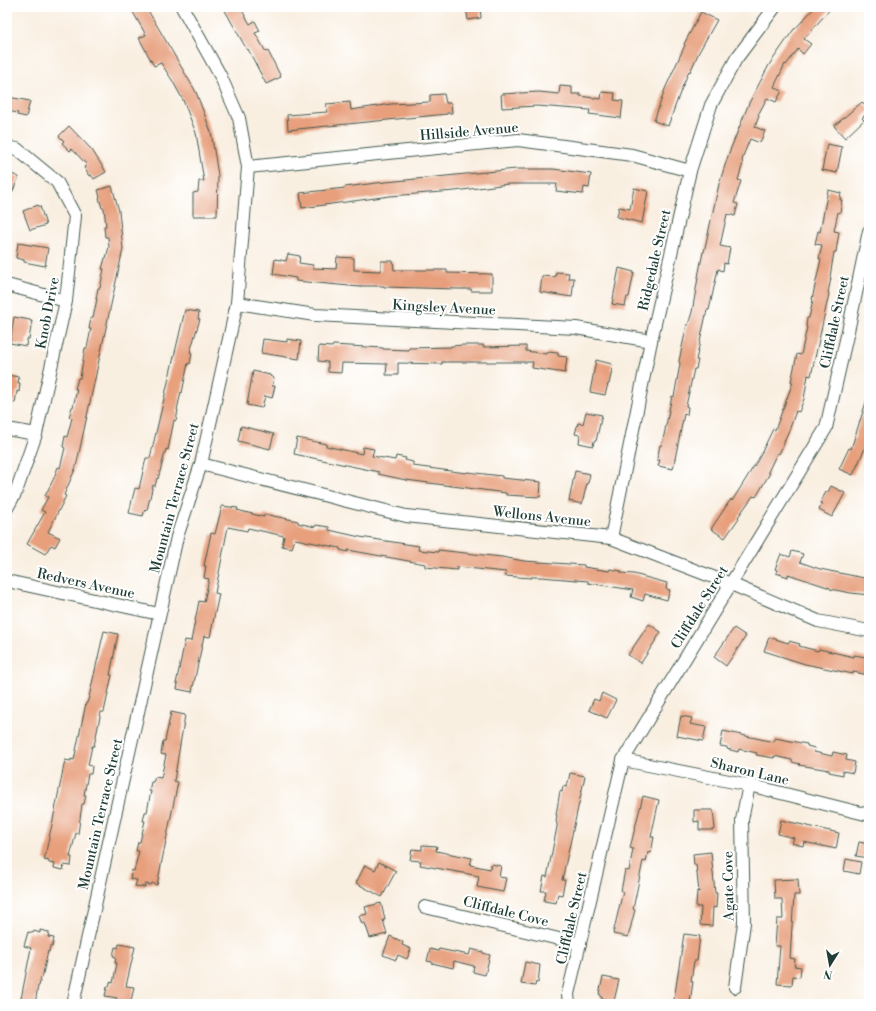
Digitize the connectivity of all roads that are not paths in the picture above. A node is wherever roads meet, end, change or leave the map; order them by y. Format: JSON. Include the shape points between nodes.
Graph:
{"nodes":[{"id":1,"x":182,"y":7,"type":"edge"},
{"id":2,"x":775,"y":7,"type":"edge"},
{"id":3,"x":7,"y":147,"type":"edge"},
{"id":4,"x":248,"y":167,"type":"junction"},
{"id":5,"x":690,"y":171,"type":"junction"},
{"id":6,"x":869,"y":230,"type":"edge"},
{"id":7,"x":7,"y":285,"type":"edge"},
{"id":8,"x":66,"y":301,"type":"junction"},
{"id":9,"x":236,"y":303,"type":"junction"},
{"id":10,"x":651,"y":342,"type":"junction"},
{"id":11,"x":7,"y":429,"type":"edge"},
{"id":12,"x":36,"y":434,"type":"junction"},
{"id":13,"x":201,"y":464,"type":"junction"},
{"id":14,"x":7,"y":508,"type":"edge"},
{"id":15,"x":611,"y":538,"type":"junction"},
{"id":16,"x":7,"y":581,"type":"edge"},
{"id":17,"x":731,"y":584,"type":"junction"},
{"id":18,"x":160,"y":614,"type":"junction"},
{"id":19,"x":869,"y":631,"type":"edge"},
{"id":20,"x":623,"y":760,"type":"junction"},
{"id":21,"x":749,"y":785,"type":"junction"},
{"id":22,"x":869,"y":815,"type":"edge"},
{"id":23,"x":424,"y":907,"type":"dead end"},
{"id":24,"x":580,"y":944,"type":"junction"},
{"id":25,"x":735,"y":987,"type":"dead end"},
{"id":26,"x":73,"y":1004,"type":"edge"},
{"id":27,"x":569,"y":1004,"type":"edge"}],
"edges":[{"from":1,"to":4,"type":"street","name":"Mountain Terrace Street","via":[[220,75],[239,118]]},
{"from":2,"to":5,"type":"street","name":"Ridgedale Street","via":[[736,59],[711,106]]},
{"from":3,"to":8,"type":"street","name":"Knob Drive","via":[[17,149],[57,182],[75,216]]},
{"from":4,"to":5,"type":"street","name":"Hillside Avenue","via":[[518,140],[632,155]]},
{"from":4,"to":9,"type":"street","name":"Mountain Terrace Street"},
{"from":5,"to":10,"type":"street","name":"Ridgedale Street"},
{"from":6,"to":17,"type":"street","name":"Cliffdale Street","via":[[826,428]]},
{"from":7,"to":8,"type":"street"},
{"from":8,"to":12,"type":"street","name":"Knob Drive"},
{"from":9,"to":10,"type":"street","name":"Kingsley Avenue","via":[[315,315],[576,328]]},
{"from":9,"to":13,"type":"street","name":"Mountain Terrace Street"},
{"from":10,"to":15,"type":"street","name":"Ridgedale Street"},
{"from":11,"to":12,"type":"street"},
{"from":12,"to":14,"type":"street","name":"Knob Drive","via":[[16,492]]},
{"from":13,"to":15,"type":"street","name":"Wellons Avenue","via":[[406,516]]},
{"from":13,"to":18,"type":"street","name":"Mountain Terrace Street","via":[[176,537]]},
{"from":15,"to":17,"type":"street","name":"Wellons Avenue"},
{"from":16,"to":18,"type":"street","name":"Redvers Avenue"},
{"from":17,"to":19,"type":"street","name":"Wellons Avenue","via":[[818,621]]},
{"from":17,"to":20,"type":"street","name":"Cliffdale Street"},
{"from":18,"to":26,"type":"street","name":"Mountain Terrace Street"},
{"from":20,"to":21,"type":"street","name":"Sharon Lane"},
{"from":20,"to":24,"type":"street","name":"Cliffdale Street"},
{"from":21,"to":22,"type":"street","name":"Sharon Lane"},
{"from":21,"to":25,"type":"street","name":"Agate Cove","via":[[742,820],[744,923]]},
{"from":23,"to":24,"type":"street","name":"Cliffdale Cove"},
{"from":24,"to":27,"type":"street","name":"Cliffdale Street","via":[[568,994]]}]}
